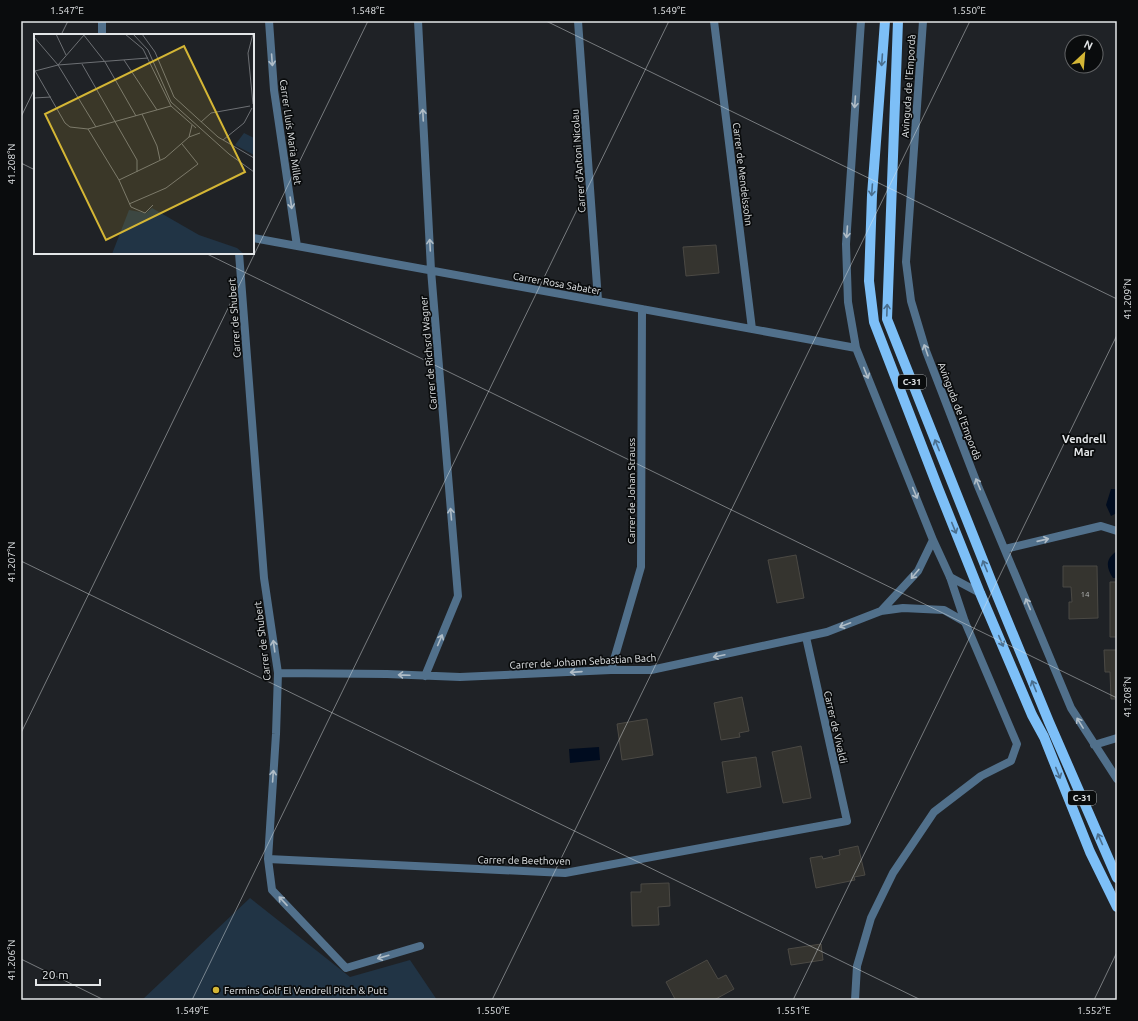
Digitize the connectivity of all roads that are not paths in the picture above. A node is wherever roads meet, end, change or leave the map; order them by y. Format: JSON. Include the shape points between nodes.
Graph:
{"nodes":[{"id":1,"x":102,"y":21,"type":"edge"},
{"id":2,"x":269,"y":21,"type":"edge"},
{"id":3,"x":418,"y":21,"type":"edge"},
{"id":4,"x":578,"y":21,"type":"edge"},
{"id":5,"x":714,"y":21,"type":"edge"},
{"id":6,"x":861,"y":21,"type":"edge"},
{"id":7,"x":885,"y":21,"type":"edge"},
{"id":8,"x":898,"y":21,"type":"edge"},
{"id":9,"x":923,"y":21,"type":"edge"},
{"id":10,"x":102,"y":34,"type":"edge"},
{"id":11,"x":254,"y":238,"type":"edge"},
{"id":12,"x":297,"y":246,"type":"junction"},
{"id":13,"x":239,"y":254,"type":"edge"},
{"id":14,"x":431,"y":270,"type":"junction"},
{"id":15,"x":598,"y":300,"type":"junction"},
{"id":16,"x":642,"y":309,"type":"junction"},
{"id":17,"x":752,"y":329,"type":"junction"},
{"id":18,"x":856,"y":348,"type":"junction"},
{"id":19,"x":1117,"y":531,"type":"edge"},
{"id":20,"x":933,"y":540,"type":"junction"},
{"id":21,"x":1005,"y":549,"type":"junction"},
{"id":22,"x":950,"y":577,"type":"junction"},
{"id":23,"x":980,"y":593,"type":"junction"},
{"id":24,"x":881,"y":611,"type":"junction"},
{"id":25,"x":965,"y":622,"type":"junction"},
{"id":26,"x":806,"y":637,"type":"junction"},
{"id":27,"x":611,"y":670,"type":"junction"},
{"id":28,"x":278,"y":673,"type":"junction"},
{"id":29,"x":425,"y":676,"type":"junction"},
{"id":30,"x":1117,"y":738,"type":"edge"},
{"id":31,"x":1094,"y":744,"type":"junction"},
{"id":32,"x":1117,"y":779,"type":"edge"},
{"id":33,"x":847,"y":821,"type":"joint"},
{"id":34,"x":268,"y":859,"type":"junction"},
{"id":35,"x":1117,"y":878,"type":"edge"},
{"id":36,"x":1117,"y":908,"type":"edge"},
{"id":37,"x":420,"y":946,"type":"dead end"},
{"id":38,"x":855,"y":1000,"type":"edge"}],
"edges":[{"from":1,"to":10,"type":"street"},
{"from":2,"to":12,"type":"street","name":"Carrer Lluís Maria Millet","one_way":true,"via":[[274,90]]},
{"from":14,"to":3,"type":"street","name":"Carrer de Richsrd Wagner","one_way":true},
{"from":4,"to":15,"type":"street","name":"Carrer d'Antoni Nicolau"},
{"from":5,"to":17,"type":"street","name":"Carrer de Mendelssohn"},
{"from":6,"to":18,"type":"street","one_way":true,"via":[[846,244],[848,302]]},
{"from":7,"to":23,"type":"main road","number":"C-31","one_way":true,"via":[[869,281],[874,322]]},
{"from":35,"to":8,"type":"main road","number":"C-31","one_way":true,"via":[[1049,722],[887,319]]},
{"from":21,"to":9,"type":"street","name":"Avinguda de l'Empordà","one_way":true,"via":[[926,351],[911,301],[906,262]]},
{"from":11,"to":12,"type":"street","name":"Carrer Rosa Sabater"},
{"from":12,"to":14,"type":"street","name":"Carrer Rosa Sabater"},
{"from":28,"to":13,"type":"street","name":"Carrer de Shubert","one_way":true,"via":[[264,578]]},
{"from":14,"to":15,"type":"street","name":"Carrer Rosa Sabater"},
{"from":29,"to":14,"type":"street","name":"Carrer de Richsrd Wagner","one_way":true,"via":[[458,596]]},
{"from":15,"to":16,"type":"street","name":"Carrer Rosa Sabater"},
{"from":16,"to":17,"type":"street","name":"Carrer Rosa Sabater"},
{"from":16,"to":27,"type":"street","name":"Carrer de Johan Strauss","via":[[641,567]]},
{"from":17,"to":18,"type":"street","name":"Carrer Rosa Sabater"},
{"from":18,"to":20,"type":"street","one_way":true},
{"from":21,"to":19,"type":"street","one_way":true,"via":[[1102,526]]},
{"from":20,"to":22,"type":"street"},
{"from":20,"to":24,"type":"street","name":"Carrer de Johann Sebastian Bach","one_way":true,"via":[[918,571]]},
{"from":31,"to":21,"type":"street","name":"Avinguda de l'Empordà","one_way":true,"via":[[1071,708]]},
{"from":22,"to":23,"type":"street"},
{"from":22,"to":25,"type":"street"},
{"from":23,"to":36,"type":"main road","number":"C-31","one_way":true,"via":[[1032,715],[1044,737],[1090,852]]},
{"from":24,"to":25,"type":"street","name":"Carrer de Johann Sebastian Bach","via":[[903,608],[944,610]]},
{"from":24,"to":26,"type":"street","name":"Carrer de Johann Sebastian Bach","one_way":true,"via":[[827,632]]},
{"from":25,"to":38,"type":"street","via":[[1017,744],[1011,761],[981,776],[934,812],[893,873],[871,918],[857,966]]},
{"from":26,"to":27,"type":"street","name":"Carrer de Johann Sebastian Bach","one_way":true,"via":[[651,670]]},
{"from":26,"to":33,"type":"street","name":"Carrer de Vivaldi"},
{"from":27,"to":29,"type":"street","name":"Carrer de Johann Sebastian Bach","one_way":true,"via":[[460,677]]},
{"from":29,"to":28,"type":"street","name":"Carrer de Johann Sebastian Bach","one_way":true},
{"from":34,"to":28,"type":"street","name":"Carrer de Shubert","one_way":true},
{"from":30,"to":31,"type":"street"},
{"from":31,"to":32,"type":"street","name":"Avinguda de l'Empordà"},
{"from":33,"to":34,"type":"street","name":"Carrer de Beethoven","via":[[566,873]]},
{"from":37,"to":34,"type":"street","name":"Carrer de Shubert","one_way":true,"via":[[346,968],[272,890]]}]}
